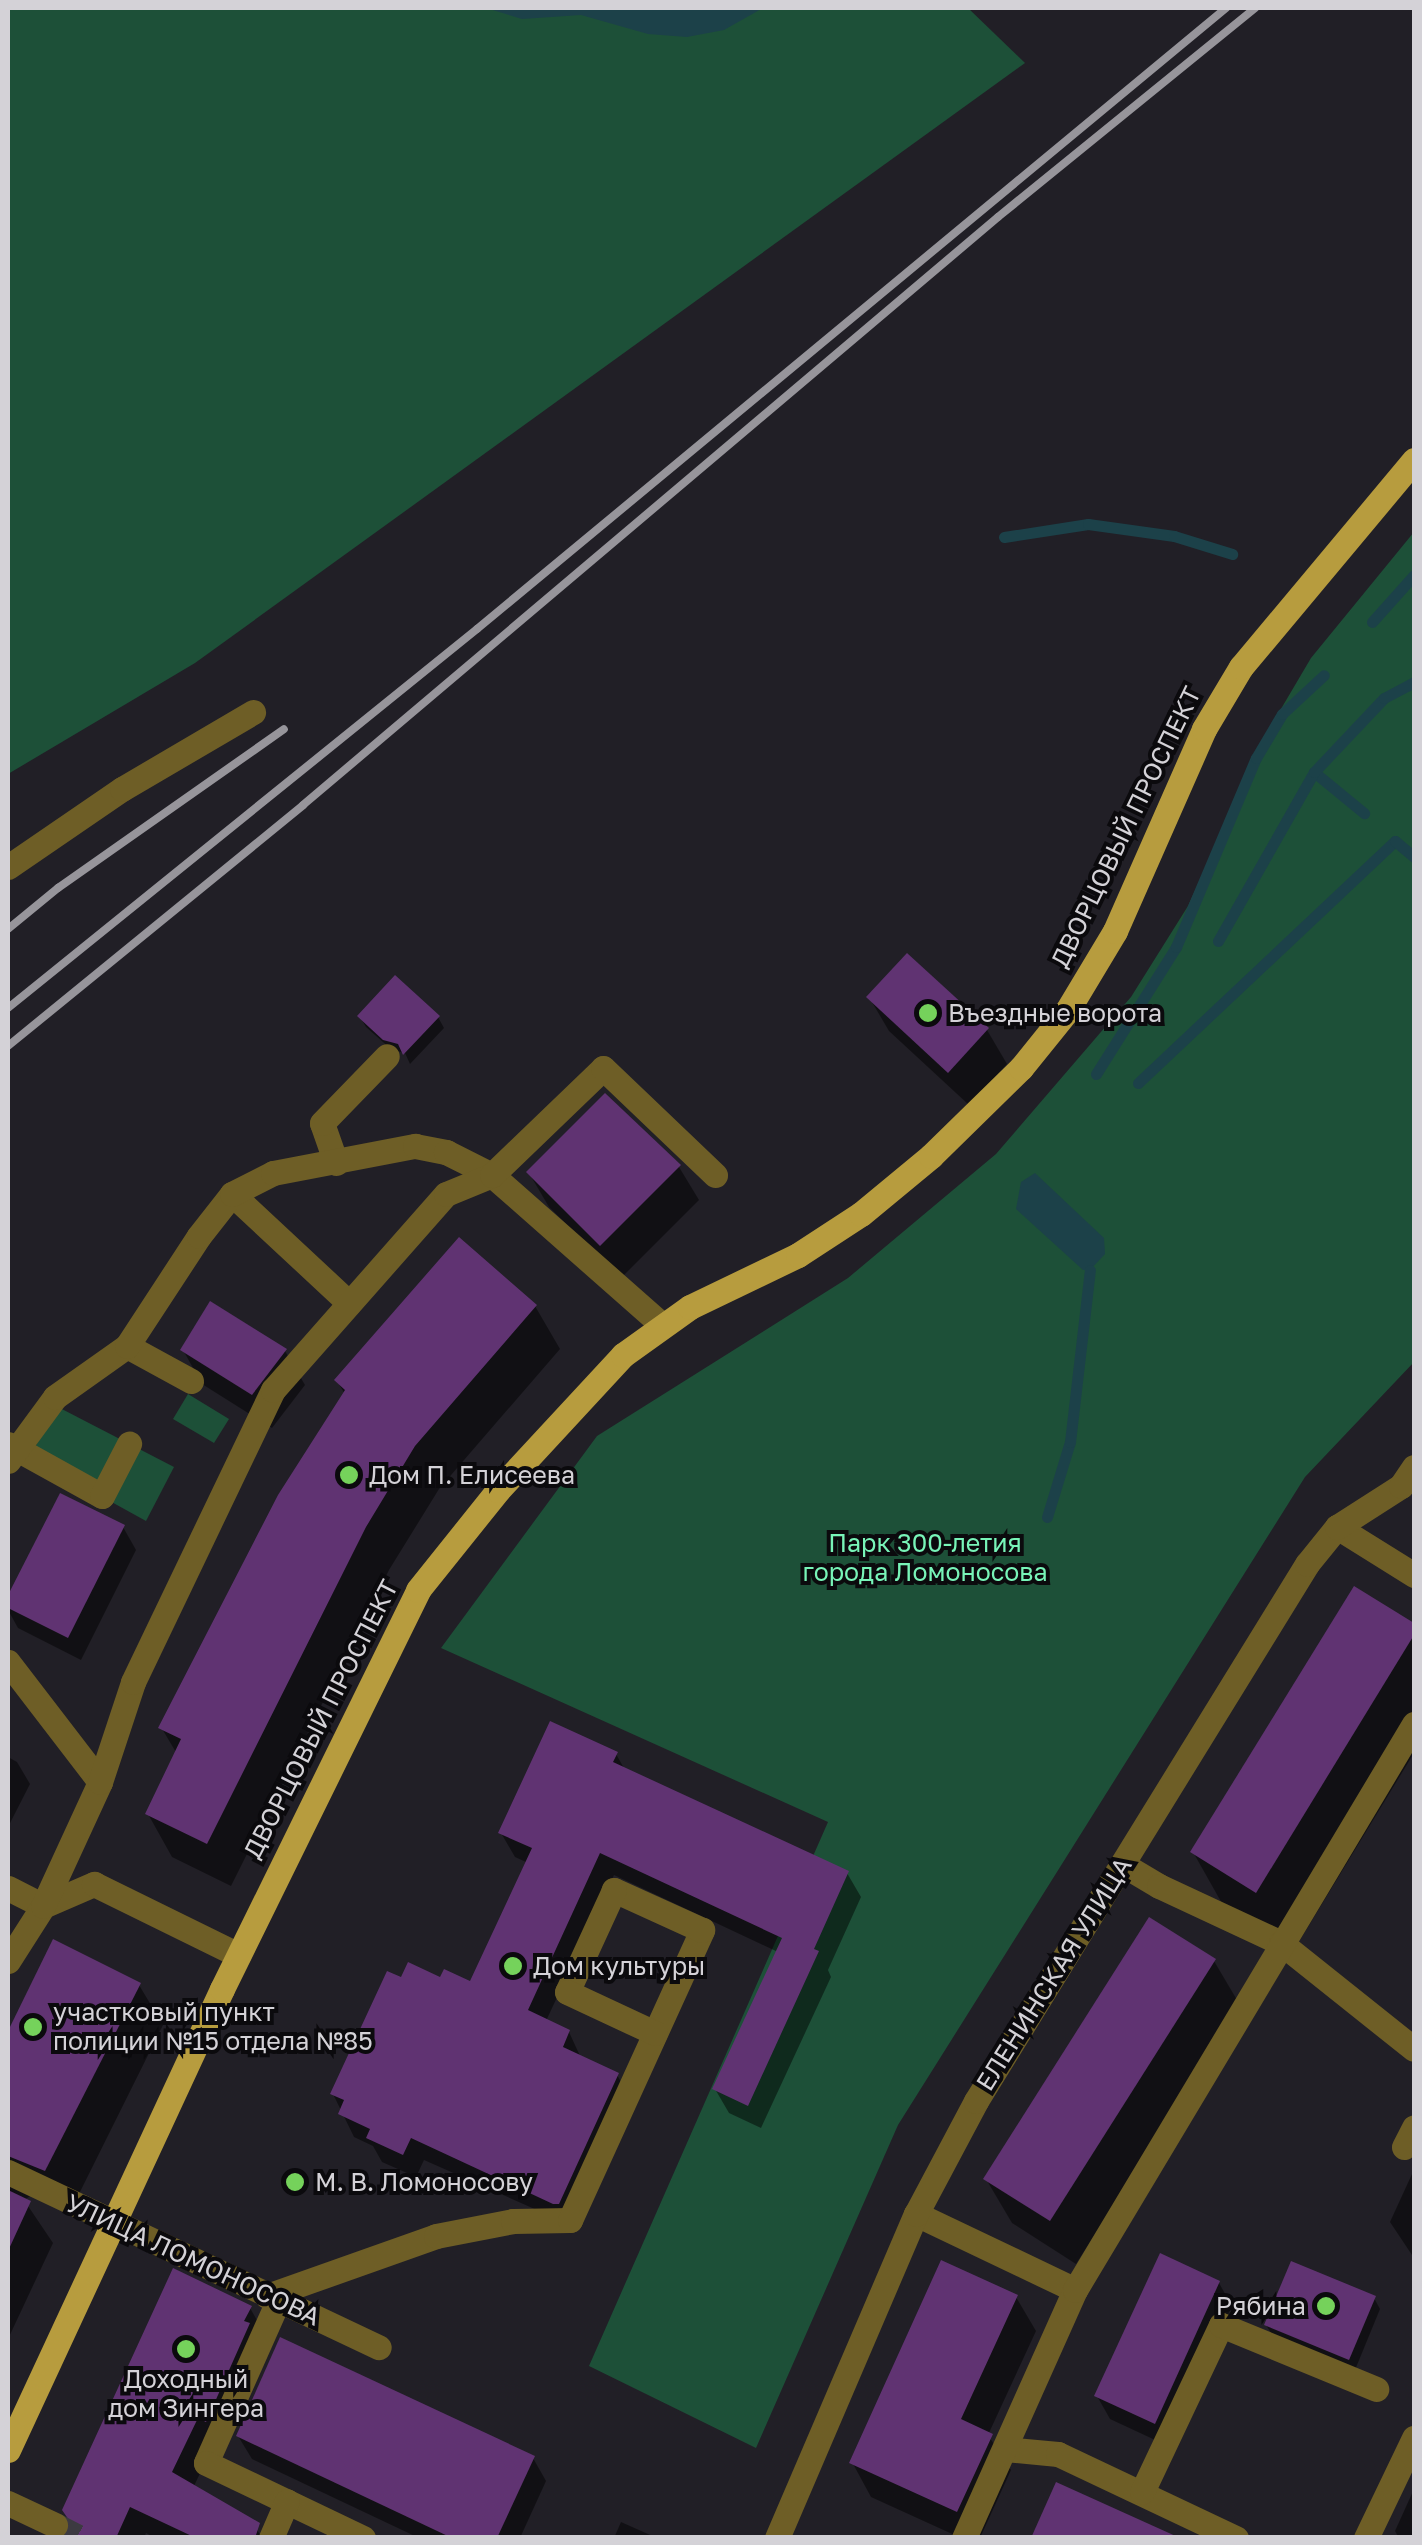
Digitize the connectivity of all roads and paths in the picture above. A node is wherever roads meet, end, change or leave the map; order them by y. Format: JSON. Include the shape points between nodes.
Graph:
{"nodes":[{"id":1,"x":1414,"y":460,"type":"edge"},
{"id":2,"x":253,"y":712,"type":"dead end"},
{"id":3,"x":8,"y":867,"type":"edge"},
{"id":4,"x":387,"y":1056,"type":"dead end"},
{"id":5,"x":336,"y":1162,"type":"junction"},
{"id":6,"x":492,"y":1175,"type":"junction"},
{"id":7,"x":715,"y":1175,"type":"dead end"},
{"id":8,"x":232,"y":1194,"type":"junction"},
{"id":9,"x":349,"y":1303,"type":"junction"},
{"id":10,"x":662,"y":1325,"type":"junction"},
{"id":11,"x":127,"y":1346,"type":"junction"},
{"id":12,"x":191,"y":1382,"type":"dead end"},
{"id":13,"x":129,"y":1444,"type":"dead end"},
{"id":14,"x":10,"y":1451,"type":"edge"},
{"id":15,"x":1410,"y":1482,"type":"edge"},
{"id":16,"x":1337,"y":1527,"type":"junction"},
{"id":17,"x":1414,"y":1575,"type":"edge"},
{"id":18,"x":8,"y":1662,"type":"edge"},
{"id":19,"x":1414,"y":1724,"type":"edge"},
{"id":20,"x":100,"y":1782,"type":"junction"},
{"id":21,"x":1122,"y":1864,"type":"junction"},
{"id":22,"x":8,"y":1888,"type":"edge"},
{"id":23,"x":43,"y":1906,"type":"junction"},
{"id":24,"x":1281,"y":1943,"type":"junction"},
{"id":25,"x":238,"y":1955,"type":"junction"},
{"id":26,"x":8,"y":1961,"type":"edge"},
{"id":27,"x":654,"y":2032,"type":"junction"},
{"id":28,"x":1414,"y":2049,"type":"edge"},
{"id":29,"x":8,"y":2172,"type":"edge"},
{"id":30,"x":916,"y":2214,"type":"junction"},
{"id":31,"x":112,"y":2222,"type":"junction"},
{"id":32,"x":1075,"y":2290,"type":"junction"},
{"id":33,"x":273,"y":2299,"type":"junction"},
{"id":34,"x":379,"y":2347,"type":"dead end"},
{"id":35,"x":1376,"y":2389,"type":"dead end"},
{"id":36,"x":1414,"y":2438,"type":"edge"},
{"id":37,"x":1005,"y":2449,"type":"junction"},
{"id":38,"x":8,"y":2450,"type":"edge"},
{"id":39,"x":1142,"y":2492,"type":"junction"},
{"id":40,"x":287,"y":2502,"type":"junction"},
{"id":41,"x":8,"y":2503,"type":"edge"},
{"id":42,"x":55,"y":2525,"type":"tunnel mouth"},
{"id":43,"x":781,"y":2536,"type":"edge"},
{"id":44,"x":271,"y":2538,"type":"edge"},
{"id":45,"x":364,"y":2538,"type":"edge"},
{"id":46,"x":964,"y":2538,"type":"edge"},
{"id":47,"x":1236,"y":2538,"type":"edge"},
{"id":48,"x":1366,"y":2538,"type":"edge"}],
"edges":[{"from":1,"to":10,"type":"main road","name":"ДВОРЦОВЫЙ ПРОСПЕКТ","via":[[1241,668],[1204,729],[1115,931],[1067,1011],[1021,1068],[861,1214],[798,1255]]},
{"from":2,"to":3,"type":"street"},
{"from":4,"to":5,"type":"street","via":[[322,1123]]},
{"from":5,"to":6,"type":"street","via":[[415,1146],[446,1152]]},
{"from":5,"to":8,"type":"street","via":[[273,1173]]},
{"from":6,"to":7,"type":"street","via":[[603,1068]]},
{"from":6,"to":9,"type":"street","via":[[446,1194]]},
{"from":6,"to":10,"type":"street"},
{"from":8,"to":9,"type":"street"},
{"from":8,"to":11,"type":"street"},
{"from":9,"to":20,"type":"street","via":[[273,1390],[255,1424],[132,1682]]},
{"from":10,"to":25,"type":"main road","name":"ДВОРЦОВЫЙ ПРОСПЕКТ","via":[[623,1354],[559,1422],[418,1590]]},
{"from":11,"to":12,"type":"street"},
{"from":11,"to":14,"type":"street","via":[[55,1398]]},
{"from":13,"to":14,"type":"street","via":[[102,1496]]},
{"from":15,"to":16,"type":"street","name":"ЕЛЕНИНСКАЯ УЛИЦА"},
{"from":16,"to":17,"type":"street"},
{"from":16,"to":21,"type":"street","name":"ЕЛЕНИНСКАЯ УЛИЦА","via":[[1307,1564]]},
{"from":18,"to":20,"type":"street"},
{"from":19,"to":24,"type":"street"},
{"from":20,"to":23,"type":"street"},
{"from":21,"to":24,"type":"street"},
{"from":21,"to":30,"type":"street","name":"ЕЛЕНИНСКАЯ УЛИЦА","via":[[976,2101]]},
{"from":22,"to":23,"type":"street"},
{"from":23,"to":25,"type":"street","via":[[94,1884]]},
{"from":23,"to":26,"type":"street"},
{"from":24,"to":28,"type":"street"},
{"from":24,"to":32,"type":"street"},
{"from":25,"to":31,"type":"main road","name":"ДВОРЦОВЫЙ ПРОСПЕКТ"},
{"from":27,"to":27,"type":"street","via":[[702,1930],[614,1890],[567,1992]]},
{"from":27,"to":33,"type":"street","via":[[570,2220],[514,2220],[436,2236]]},
{"from":29,"to":31,"type":"street","name":"УЛИЦА ЛОМОНОСОВА"},
{"from":30,"to":32,"type":"street"},
{"from":30,"to":43,"type":"street","name":"ЕЛЕНИНСКАЯ УЛИЦА"},
{"from":31,"to":33,"type":"street","name":"УЛИЦА ЛОМОНОСОВА"},
{"from":31,"to":38,"type":"main road","name":"ДВОРЦОВЫЙ ПРОСПЕКТ"},
{"from":32,"to":37,"type":"street"},
{"from":33,"to":34,"type":"street","name":"УЛИЦА ЛОМОНОСОВА"},
{"from":33,"to":40,"type":"street","via":[[206,2463]]},
{"from":35,"to":39,"type":"street","via":[[1221,2324]]},
{"from":36,"to":48,"type":"street"},
{"from":37,"to":39,"type":"street","via":[[1058,2454]]},
{"from":37,"to":46,"type":"street"},
{"from":39,"to":47,"type":"street"},
{"from":40,"to":44,"type":"street"},
{"from":40,"to":45,"type":"street"},
{"from":41,"to":42,"type":"street"}]}
